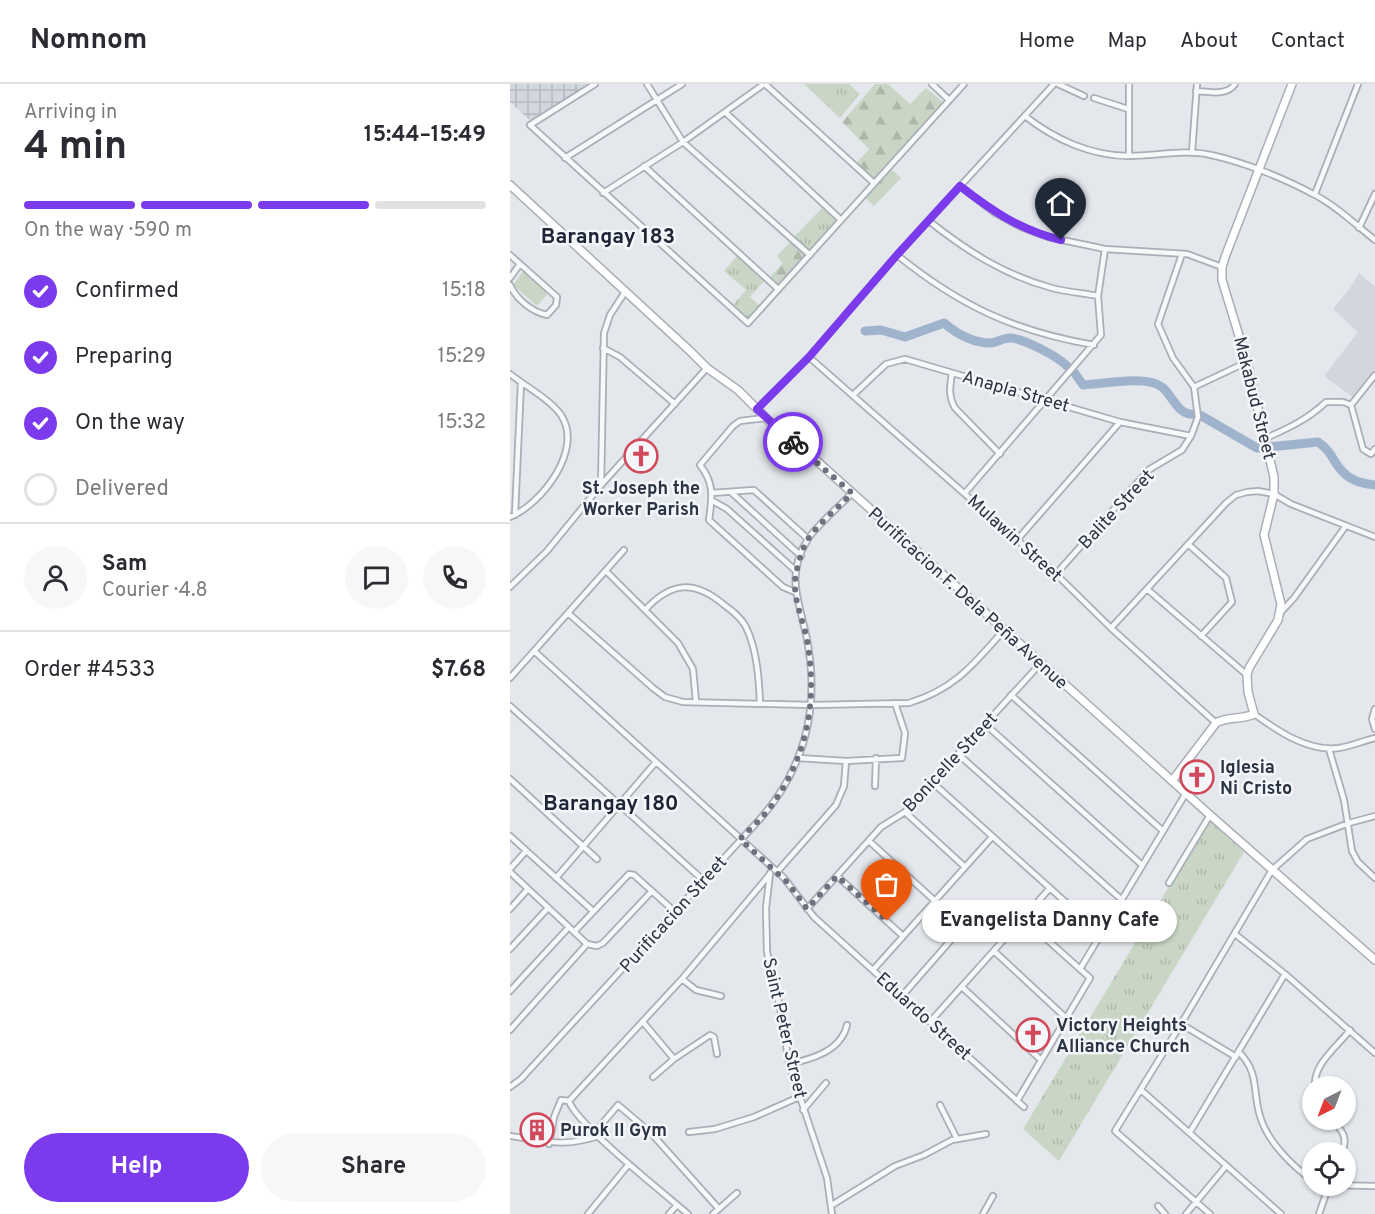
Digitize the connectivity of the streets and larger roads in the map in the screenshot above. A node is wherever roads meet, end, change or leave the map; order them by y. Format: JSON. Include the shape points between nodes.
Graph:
{"nodes":[{"id":1,"x":596,"y":84,"type":"edge"},
{"id":2,"x":647,"y":84,"type":"edge"},
{"id":3,"x":682,"y":84,"type":"edge"},
{"id":4,"x":765,"y":84,"type":"edge"},
{"id":5,"x":932,"y":84,"type":"edge"},
{"id":6,"x":964,"y":84,"type":"edge"},
{"id":7,"x":1056,"y":84,"type":"edge"},
{"id":8,"x":1129,"y":84,"type":"edge"},
{"id":9,"x":1197,"y":84,"type":"edge"},
{"id":10,"x":1235,"y":84,"type":"edge"},
{"id":11,"x":1292,"y":84,"type":"edge"},
{"id":12,"x":1358,"y":84,"type":"edge"},
{"id":13,"x":1196,"y":91,"type":"junction"},
{"id":14,"x":1084,"y":96,"type":"dead end"},
{"id":15,"x":1094,"y":98,"type":"dead end"},
{"id":16,"x":950,"y":100,"type":"junction"},
{"id":17,"x":657,"y":101,"type":"junction"},
{"id":18,"x":1128,"y":108,"type":"junction"},
{"id":19,"x":725,"y":112,"type":"junction"},
{"id":20,"x":1025,"y":116,"type":"junction"},
{"id":21,"x":683,"y":142,"type":"junction"},
{"id":22,"x":1192,"y":152,"type":"junction"},
{"id":23,"x":1129,"y":156,"type":"junction"},
{"id":24,"x":565,"y":158,"type":"junction"},
{"id":25,"x":644,"y":166,"type":"junction"},
{"id":26,"x":1258,"y":170,"type":"junction"},
{"id":27,"x":874,"y":183,"type":"junction"},
{"id":28,"x":510,"y":185,"type":"edge"},
{"id":29,"x":960,"y":186,"type":"junction"},
{"id":30,"x":603,"y":193,"type":"junction"},
{"id":31,"x":1315,"y":194,"type":"junction"},
{"id":32,"x":1375,"y":194,"type":"edge"},
{"id":33,"x":841,"y":220,"type":"junction"},
{"id":34,"x":929,"y":221,"type":"junction"},
{"id":35,"x":1359,"y":228,"type":"junction"},
{"id":36,"x":1375,"y":240,"type":"edge"},
{"id":37,"x":1105,"y":249,"type":"junction"},
{"id":38,"x":1182,"y":254,"type":"junction"},
{"id":39,"x":510,"y":255,"type":"edge"},
{"id":40,"x":810,"y":255,"type":"junction"},
{"id":41,"x":897,"y":255,"type":"junction"},
{"id":42,"x":520,"y":264,"type":"junction"},
{"id":43,"x":1222,"y":267,"type":"junction"},
{"id":44,"x":510,"y":278,"type":"edge"},
{"id":45,"x":510,"y":285,"type":"edge"},
{"id":46,"x":778,"y":289,"type":"junction"},
{"id":47,"x":625,"y":292,"type":"junction"},
{"id":48,"x":1098,"y":296,"type":"junction"},
{"id":49,"x":1094,"y":345,"type":"junction"},
{"id":50,"x":603,"y":348,"type":"junction"},
{"id":51,"x":809,"y":357,"type":"junction"},
{"id":52,"x":1247,"y":362,"type":"junction"},
{"id":53,"x":707,"y":368,"type":"junction"},
{"id":54,"x":952,"y":373,"type":"junction"},
{"id":55,"x":510,"y":374,"type":"edge"},
{"id":56,"x":1375,"y":375,"type":"edge"},
{"id":57,"x":521,"y":383,"type":"junction"},
{"id":58,"x":1194,"y":387,"type":"junction"},
{"id":59,"x":853,"y":395,"type":"junction"},
{"id":60,"x":1046,"y":400,"type":"junction"},
{"id":61,"x":675,"y":404,"type":"junction"},
{"id":62,"x":1351,"y":405,"type":"junction"},
{"id":63,"x":757,"y":409,"type":"junction"},
{"id":64,"x":765,"y":417,"type":"junction"},
{"id":65,"x":1120,"y":422,"type":"junction"},
{"id":66,"x":1191,"y":435,"type":"junction"},
{"id":67,"x":1266,"y":438,"type":"junction"},
{"id":68,"x":1375,"y":449,"type":"edge"},
{"id":69,"x":1000,"y":454,"type":"junction"},
{"id":70,"x":602,"y":485,"type":"junction"},
{"id":71,"x":731,"y":492,"type":"junction"},
{"id":72,"x":711,"y":493,"type":"junction"},
{"id":73,"x":852,"y":493,"type":"junction"},
{"id":74,"x":965,"y":493,"type":"junction"},
{"id":75,"x":1274,"y":494,"type":"junction"},
{"id":76,"x":711,"y":500,"type":"junction"},
{"id":77,"x":512,"y":516,"type":"edge"},
{"id":78,"x":1345,"y":527,"type":"junction"},
{"id":79,"x":1375,"y":537,"type":"edge"},
{"id":80,"x":808,"y":539,"type":"junction"},
{"id":81,"x":1017,"y":540,"type":"junction"},
{"id":82,"x":1188,"y":544,"type":"junction"},
{"id":83,"x":624,"y":550,"type":"dead end"},
{"id":84,"x":801,"y":556,"type":"junction"},
{"id":85,"x":606,"y":571,"type":"junction"},
{"id":86,"x":796,"y":571,"type":"junction"},
{"id":87,"x":1056,"y":574,"type":"junction"},
{"id":88,"x":510,"y":587,"type":"edge"},
{"id":89,"x":1147,"y":589,"type":"junction"},
{"id":90,"x":795,"y":592,"type":"junction"},
{"id":91,"x":646,"y":609,"type":"junction"},
{"id":92,"x":1281,"y":612,"type":"junction"},
{"id":93,"x":568,"y":613,"type":"junction"},
{"id":94,"x":1110,"y":628,"type":"junction"},
{"id":95,"x":1004,"y":630,"type":"junction"},
{"id":96,"x":1201,"y":636,"type":"junction"},
{"id":97,"x":534,"y":651,"type":"junction"},
{"id":98,"x":1041,"y":663,"type":"junction"},
{"id":99,"x":1247,"y":675,"type":"junction"},
{"id":100,"x":510,"y":678,"type":"edge"},
{"id":101,"x":1011,"y":696,"type":"junction"},
{"id":102,"x":696,"y":702,"type":"junction"},
{"id":103,"x":895,"y":703,"type":"junction"},
{"id":104,"x":760,"y":704,"type":"junction"},
{"id":105,"x":812,"y":705,"type":"junction"},
{"id":106,"x":510,"y":706,"type":"edge"},
{"id":107,"x":1375,"y":709,"type":"edge"},
{"id":108,"x":1254,"y":714,"type":"junction"},
{"id":109,"x":1216,"y":723,"type":"junction"},
{"id":110,"x":985,"y":724,"type":"junction"},
{"id":111,"x":1375,"y":729,"type":"edge"},
{"id":112,"x":1375,"y":738,"type":"edge"},
{"id":113,"x":1329,"y":748,"type":"junction"},
{"id":114,"x":958,"y":754,"type":"junction"},
{"id":115,"x":798,"y":758,"type":"junction"},
{"id":116,"x":876,"y":758,"type":"junction"},
{"id":117,"x":846,"y":761,"type":"junction"},
{"id":118,"x":656,"y":762,"type":"junction"},
{"id":119,"x":510,"y":779,"type":"edge"},
{"id":120,"x":1172,"y":781,"type":"junction"},
{"id":121,"x":932,"y":782,"type":"junction"},
{"id":122,"x":875,"y":786,"type":"dead end"},
{"id":123,"x":1186,"y":793,"type":"junction"},
{"id":124,"x":619,"y":805,"type":"junction"},
{"id":125,"x":905,"y":812,"type":"junction"},
{"id":126,"x":1210,"y":815,"type":"junction"},
{"id":127,"x":1375,"y":816,"type":"edge"},
{"id":128,"x":1348,"y":823,"type":"junction"},
{"id":129,"x":1163,"y":831,"type":"junction"},
{"id":130,"x":510,"y":836,"type":"edge"},
{"id":131,"x":993,"y":837,"type":"junction"},
{"id":132,"x":740,"y":839,"type":"junction"},
{"id":133,"x":869,"y":841,"type":"junction"},
{"id":134,"x":583,"y":847,"type":"junction"},
{"id":135,"x":526,"y":851,"type":"junction"},
{"id":136,"x":597,"y":859,"type":"dead end"},
{"id":137,"x":1142,"y":866,"type":"junction"},
{"id":138,"x":965,"y":867,"type":"junction"},
{"id":139,"x":510,"y":870,"type":"edge"},
{"id":140,"x":771,"y":870,"type":"junction"},
{"id":141,"x":1272,"y":870,"type":"junction"},
{"id":142,"x":777,"y":872,"type":"junction"},
{"id":143,"x":837,"y":876,"type":"junction"},
{"id":144,"x":556,"y":878,"type":"junction"},
{"id":145,"x":1375,"y":878,"type":"edge"},
{"id":146,"x":703,"y":880,"type":"junction"},
{"id":147,"x":1169,"y":883,"type":"dead end"},
{"id":148,"x":1050,"y":888,"type":"junction"},
{"id":149,"x":528,"y":889,"type":"junction"},
{"id":150,"x":652,"y":891,"type":"junction"},
{"id":151,"x":1122,"y":900,"type":"junction"},
{"id":152,"x":935,"y":901,"type":"junction"},
{"id":153,"x":548,"y":908,"type":"junction"},
{"id":154,"x":510,"y":909,"type":"edge"},
{"id":155,"x":807,"y":909,"type":"junction"},
{"id":156,"x":593,"y":911,"type":"junction"},
{"id":157,"x":674,"y":911,"type":"junction"},
{"id":158,"x":1023,"y":918,"type":"junction"},
{"id":159,"x":965,"y":924,"type":"dead end"},
{"id":160,"x":569,"y":927,"type":"junction"},
{"id":161,"x":574,"y":932,"type":"junction"},
{"id":162,"x":1101,"y":934,"type":"junction"},
{"id":163,"x":1235,"y":934,"type":"junction"},
{"id":164,"x":903,"y":936,"type":"junction"},
{"id":165,"x":587,"y":944,"type":"junction"},
{"id":166,"x":510,"y":949,"type":"edge"},
{"id":167,"x":994,"y":951,"type":"junction"},
{"id":168,"x":1375,"y":960,"type":"edge"},
{"id":169,"x":1080,"y":969,"type":"junction"},
{"id":170,"x":873,"y":970,"type":"junction"},
{"id":171,"x":1286,"y":974,"type":"junction"},
{"id":172,"x":682,"y":979,"type":"junction"},
{"id":173,"x":962,"y":987,"type":"junction"},
{"id":174,"x":510,"y":991,"type":"edge"},
{"id":175,"x":721,"y":996,"type":"dead end"},
{"id":176,"x":902,"y":996,"type":"junction"},
{"id":177,"x":1066,"y":1018,"type":"junction"},
{"id":178,"x":643,"y":1022,"type":"junction"},
{"id":179,"x":930,"y":1022,"type":"junction"},
{"id":180,"x":1181,"y":1024,"type":"junction"},
{"id":181,"x":847,"y":1025,"type":"dead end"},
{"id":182,"x":510,"y":1030,"type":"edge"},
{"id":183,"x":1350,"y":1030,"type":"junction"},
{"id":184,"x":1239,"y":1052,"type":"junction"},
{"id":185,"x":1375,"y":1053,"type":"edge"},
{"id":186,"x":717,"y":1054,"type":"dead end"},
{"id":187,"x":1236,"y":1057,"type":"junction"},
{"id":188,"x":674,"y":1059,"type":"junction"},
{"id":189,"x":1041,"y":1060,"type":"junction"},
{"id":190,"x":789,"y":1064,"type":"junction"},
{"id":191,"x":1316,"y":1076,"type":"edge"},
{"id":192,"x":653,"y":1077,"type":"dead end"},
{"id":193,"x":826,"y":1083,"type":"dead end"},
{"id":194,"x":510,"y":1087,"type":"edge"},
{"id":195,"x":1141,"y":1090,"type":"junction"},
{"id":196,"x":799,"y":1097,"type":"junction"},
{"id":197,"x":569,"y":1101,"type":"junction"},
{"id":198,"x":1017,"y":1101,"type":"junction"},
{"id":199,"x":940,"y":1105,"type":"dead end"},
{"id":200,"x":1024,"y":1107,"type":"dead end"},
{"id":201,"x":803,"y":1110,"type":"junction"},
{"id":202,"x":689,"y":1132,"type":"dead end"},
{"id":203,"x":1190,"y":1132,"type":"junction"},
{"id":204,"x":597,"y":1134,"type":"junction"},
{"id":205,"x":986,"y":1134,"type":"dead end"},
{"id":206,"x":510,"y":1136,"type":"edge"},
{"id":207,"x":957,"y":1139,"type":"junction"},
{"id":208,"x":549,"y":1144,"type":"junction"},
{"id":209,"x":629,"y":1164,"type":"junction"},
{"id":210,"x":1226,"y":1166,"type":"junction"},
{"id":211,"x":1302,"y":1171,"type":"edge"},
{"id":212,"x":1356,"y":1186,"type":"edge"},
{"id":213,"x":1375,"y":1186,"type":"edge"},
{"id":214,"x":737,"y":1193,"type":"dead end"},
{"id":215,"x":993,"y":1196,"type":"dead end"},
{"id":216,"x":1325,"y":1196,"type":"edge"},
{"id":217,"x":1196,"y":1202,"type":"junction"},
{"id":218,"x":677,"y":1205,"type":"junction"},
{"id":219,"x":832,"y":1205,"type":"junction"},
{"id":220,"x":1158,"y":1206,"type":"dead end"},
{"id":221,"x":719,"y":1209,"type":"junction"},
{"id":222,"x":588,"y":1214,"type":"edge"},
{"id":223,"x":669,"y":1214,"type":"edge"},
{"id":224,"x":688,"y":1214,"type":"edge"},
{"id":225,"x":713,"y":1214,"type":"edge"},
{"id":226,"x":832,"y":1214,"type":"edge"},
{"id":227,"x":983,"y":1214,"type":"edge"},
{"id":228,"x":1166,"y":1214,"type":"edge"},
{"id":229,"x":1186,"y":1214,"type":"edge"},
{"id":230,"x":1210,"y":1214,"type":"edge"},
{"id":231,"x":1281,"y":1214,"type":"edge"},
{"id":232,"x":1319,"y":1214,"type":"edge"}],
"edges":[{"from":1,"to":24,"type":"street","via":[[530,124]]},
{"from":2,"to":17,"type":"street"},
{"from":3,"to":17,"type":"street"},
{"from":4,"to":19,"type":"street"},
{"from":4,"to":27,"type":"street"},
{"from":5,"to":16,"type":"street"},
{"from":6,"to":16,"type":"street"},
{"from":7,"to":14,"type":"street"},
{"from":7,"to":20,"type":"street"},
{"from":8,"to":18,"type":"street"},
{"from":9,"to":13,"type":"street"},
{"from":10,"to":13,"type":"street","via":[[1226,92]]},
{"from":11,"to":26,"type":"street","name":"Makabud Street"},
{"from":12,"to":31,"type":"street"},
{"from":13,"to":22,"type":"street"},
{"from":15,"to":18,"type":"street"},
{"from":16,"to":27,"type":"street"},
{"from":17,"to":21,"type":"street"},
{"from":17,"to":24,"type":"street"},
{"from":18,"to":23,"type":"street"},
{"from":19,"to":21,"type":"street"},
{"from":19,"to":33,"type":"street"},
{"from":20,"to":23,"type":"street","via":[[1047,133],[1076,145],[1103,154]]},
{"from":20,"to":29,"type":"street"},
{"from":21,"to":25,"type":"street"},
{"from":21,"to":40,"type":"street"},
{"from":22,"to":23,"type":"street"},
{"from":22,"to":26,"type":"street"},
{"from":24,"to":30,"type":"street"},
{"from":25,"to":30,"type":"street"},
{"from":25,"to":46,"type":"street"},
{"from":26,"to":31,"type":"street"},
{"from":26,"to":43,"type":"street","name":"Makabud Street"},
{"from":27,"to":33,"type":"street"},
{"from":28,"to":47,"type":"street","name":"Purificacion F. Dela Peña Avenue"},
{"from":29,"to":34,"type":"street"},
{"from":29,"to":37,"type":"street","via":[[1021,227]]},
{"from":30,"to":46,"type":"street","via":[[748,323]]},
{"from":31,"to":35,"type":"street"},
{"from":32,"to":35,"type":"street"},
{"from":33,"to":40,"type":"street"},
{"from":34,"to":41,"type":"street"},
{"from":34,"to":48,"type":"street","via":[[966,250],[1007,272],[1052,288]]},
{"from":35,"to":36,"type":"street"},
{"from":37,"to":38,"type":"street"},
{"from":37,"to":48,"type":"street"},
{"from":38,"to":43,"type":"street"},
{"from":38,"to":58,"type":"street","via":[[1158,324],[1173,358]]},
{"from":39,"to":42,"type":"street"},
{"from":40,"to":46,"type":"street"},
{"from":41,"to":49,"type":"street","via":[[956,298],[989,315],[1049,336]]},
{"from":41,"to":51,"type":"street"},
{"from":42,"to":44,"type":"street"},
{"from":42,"to":45,"type":"street","via":[[557,297],[556,305],[547,315],[540,313],[516,295]]},
{"from":43,"to":52,"type":"street","name":"Makabud Street","via":[[1222,280]]},
{"from":47,"to":50,"type":"street","via":[[606,324]]},
{"from":47,"to":53,"type":"street","name":"Purificacion F. Dela Peña Avenue"},
{"from":48,"to":49,"type":"street","via":[[1101,335]]},
{"from":49,"to":60,"type":"street"},
{"from":50,"to":61,"type":"street","via":[[620,357]]},
{"from":50,"to":70,"type":"street"},
{"from":51,"to":59,"type":"street","name":"Mulawin Street"},
{"from":51,"to":63,"type":"street"},
{"from":52,"to":58,"type":"street"},
{"from":52,"to":67,"type":"street","name":"Makabud Street"},
{"from":53,"to":61,"type":"street"},
{"from":53,"to":63,"type":"street","name":"Purificacion F. Dela Peña Avenue"},
{"from":54,"to":59,"type":"street","name":"Anapla Street","via":[[905,359],[886,364]]},
{"from":54,"to":60,"type":"street","name":"Anapla Street"},
{"from":54,"to":69,"type":"street","via":[[950,401]]},
{"from":55,"to":57,"type":"street"},
{"from":56,"to":62,"type":"street"},
{"from":57,"to":77,"type":"street"},
{"from":57,"to":77,"type":"street","via":[[560,413],[567,426],[568,442],[554,477]]},
{"from":58,"to":66,"type":"street","via":[[1198,417]]},
{"from":59,"to":74,"type":"street","name":"Mulawin Street"},
{"from":60,"to":65,"type":"street","name":"Anapla Street"},
{"from":60,"to":69,"type":"street"},
{"from":61,"to":70,"type":"street"},
{"from":62,"to":67,"type":"street","via":[[1326,402],[1299,423]]},
{"from":62,"to":68,"type":"street","via":[[1363,449],[1371,454]]},
{"from":63,"to":64,"type":"street","name":"Purificacion F. Dela Peña Avenue"},
{"from":64,"to":72,"type":"street","via":[[733,426],[700,465],[710,482]]},
{"from":64,"to":73,"type":"street","name":"Purificacion F. Dela Peña Avenue"},
{"from":65,"to":66,"type":"street","name":"Anapla Street"},
{"from":65,"to":81,"type":"street"},
{"from":66,"to":87,"type":"street","name":"Balite Street","via":[[1182,450],[1144,475]]},
{"from":67,"to":75,"type":"street","name":"Makabud Street"},
{"from":69,"to":74,"type":"street"},
{"from":70,"to":88,"type":"street","via":[[547,551]]},
{"from":71,"to":72,"type":"street"},
{"from":71,"to":80,"type":"street","via":[[754,490]]},
{"from":71,"to":84,"type":"street"},
{"from":72,"to":76,"type":"street"},
{"from":73,"to":80,"type":"street","name":"Purificacion Street"},
{"from":73,"to":95,"type":"street","name":"Purificacion F. Dela Peña Avenue"},
{"from":74,"to":81,"type":"street","name":"Mulawin Street"},
{"from":75,"to":78,"type":"street"},
{"from":75,"to":82,"type":"street","via":[[1258,491],[1236,495]]},
{"from":75,"to":92,"type":"street","name":"Makabud Street","via":[[1264,535]]},
{"from":76,"to":86,"type":"street","via":[[727,509]]},
{"from":76,"to":90,"type":"street","via":[[709,520],[783,588]]},
{"from":78,"to":79,"type":"street"},
{"from":78,"to":92,"type":"street"},
{"from":80,"to":84,"type":"street","name":"Purificacion Street"},
{"from":81,"to":87,"type":"street","name":"Mulawin Street"},
{"from":82,"to":89,"type":"street"},
{"from":82,"to":96,"type":"street","via":[[1226,578],[1232,602]]},
{"from":83,"to":85,"type":"street"},
{"from":84,"to":86,"type":"street","name":"Purificacion Street"},
{"from":85,"to":91,"type":"street"},
{"from":85,"to":93,"type":"street"},
{"from":86,"to":90,"type":"street","name":"Purificacion Street"},
{"from":87,"to":94,"type":"street","name":"Mulawin Street"},
{"from":89,"to":94,"type":"street"},
{"from":89,"to":96,"type":"street"},
{"from":90,"to":105,"type":"street","name":"Purificacion Street","via":[[808,646]]},
{"from":91,"to":102,"type":"street","via":[[688,659],[693,669]]},
{"from":91,"to":104,"type":"street","via":[[665,592],[692,587],[704,591],[736,615],[745,626],[756,658]]},
{"from":92,"to":99,"type":"street"},
{"from":93,"to":97,"type":"street"},
{"from":93,"to":102,"type":"street","via":[[665,697]]},
{"from":94,"to":109,"type":"street","name":"Mulawin Street"},
{"from":95,"to":98,"type":"street","name":"Purificacion F. Dela Peña Avenue"},
{"from":95,"to":103,"type":"street","via":[[955,682],[921,699]]},
{"from":96,"to":99,"type":"street"},
{"from":97,"to":100,"type":"street"},
{"from":97,"to":118,"type":"street","name":"Eduardo Street"},
{"from":98,"to":101,"type":"street","name":"Bonicelle Street"},
{"from":98,"to":120,"type":"street","name":"Purificacion F. Dela Peña Avenue"},
{"from":99,"to":108,"type":"street"},
{"from":101,"to":110,"type":"street","name":"Bonicelle Street"},
{"from":101,"to":129,"type":"street"},
{"from":102,"to":104,"type":"street"},
{"from":103,"to":105,"type":"street"},
{"from":103,"to":116,"type":"street","via":[[905,733],[902,758]]},
{"from":104,"to":105,"type":"street"},
{"from":105,"to":115,"type":"street","name":"Purificacion Street"},
{"from":106,"to":124,"type":"street"},
{"from":107,"to":111,"type":"street"},
{"from":108,"to":109,"type":"street"},
{"from":108,"to":113,"type":"street","via":[[1297,740]]},
{"from":109,"to":120,"type":"street"},
{"from":110,"to":114,"type":"street","name":"Bonicelle Street"},
{"from":110,"to":137,"type":"street"},
{"from":112,"to":113,"type":"street"},
{"from":113,"to":128,"type":"street"},
{"from":114,"to":121,"type":"street","name":"Bonicelle Street"},
{"from":114,"to":151,"type":"street"},
{"from":115,"to":117,"type":"street"},
{"from":115,"to":132,"type":"street","name":"Purificacion Street","via":[[773,804]]},
{"from":116,"to":117,"type":"street"},
{"from":116,"to":122,"type":"street"},
{"from":117,"to":142,"type":"street","via":[[844,786],[836,805]]},
{"from":118,"to":124,"type":"street"},
{"from":118,"to":132,"type":"street","name":"Eduardo Street"},
{"from":119,"to":134,"type":"street"},
{"from":120,"to":123,"type":"street","name":"Purificacion F. Dela Peña Avenue"},
{"from":121,"to":125,"type":"street","name":"Bonicelle Street"},
{"from":121,"to":131,"type":"street"},
{"from":123,"to":126,"type":"street","name":"Purificacion F. Dela Peña Avenue"},
{"from":123,"to":129,"type":"street"},
{"from":124,"to":134,"type":"street"},
{"from":124,"to":146,"type":"street"},
{"from":125,"to":133,"type":"street","name":"Bonicelle Street","via":[[885,824]]},
{"from":125,"to":138,"type":"street"},
{"from":126,"to":141,"type":"street","name":"Purificacion F. Dela Peña Avenue"},
{"from":126,"to":147,"type":"street"},
{"from":127,"to":128,"type":"street"},
{"from":128,"to":141,"type":"street","via":[[1307,839]]},
{"from":128,"to":145,"type":"street","via":[[1354,857]]},
{"from":129,"to":137,"type":"street"},
{"from":130,"to":135,"type":"street"},
{"from":131,"to":138,"type":"street"},
{"from":131,"to":148,"type":"street"},
{"from":132,"to":140,"type":"street","name":"Eduardo Street"},
{"from":132,"to":146,"type":"street","name":"Purificacion Street"},
{"from":133,"to":143,"type":"street","name":"Bonicelle Street"},
{"from":133,"to":152,"type":"street"},
{"from":134,"to":136,"type":"street"},
{"from":134,"to":144,"type":"street"},
{"from":135,"to":139,"type":"street"},
{"from":135,"to":144,"type":"street"},
{"from":137,"to":151,"type":"street"},
{"from":138,"to":152,"type":"street"},
{"from":139,"to":149,"type":"street"},
{"from":140,"to":142,"type":"street","name":"Eduardo Street"},
{"from":140,"to":172,"type":"street"},
{"from":140,"to":190,"type":"street","name":"Saint Peter Street","via":[[765,931]]},
{"from":141,"to":163,"type":"street"},
{"from":141,"to":168,"type":"street","name":"Purificacion F. Dela Peña Avenue"},
{"from":142,"to":155,"type":"street","name":"Eduardo Street"},
{"from":143,"to":155,"type":"street","name":"Bonicelle Street"},
{"from":143,"to":164,"type":"street"},
{"from":144,"to":156,"type":"street"},
{"from":146,"to":157,"type":"street","name":"Purificacion Street"},
{"from":148,"to":158,"type":"street"},
{"from":148,"to":162,"type":"street"},
{"from":149,"to":153,"type":"street"},
{"from":149,"to":154,"type":"street"},
{"from":150,"to":156,"type":"street","via":[[629,874]]},
{"from":150,"to":157,"type":"street"},
{"from":150,"to":165,"type":"street","via":[[603,943]]},
{"from":151,"to":162,"type":"street"},
{"from":152,"to":164,"type":"street"},
{"from":153,"to":160,"type":"street"},
{"from":153,"to":166,"type":"street"},
{"from":155,"to":170,"type":"street","name":"Eduardo Street"},
{"from":156,"to":161,"type":"street"},
{"from":157,"to":194,"type":"street","name":"Purificacion Street","via":[[547,1053]]},
{"from":158,"to":167,"type":"street"},
{"from":158,"to":169,"type":"street"},
{"from":159,"to":176,"type":"street"},
{"from":160,"to":161,"type":"street"},
{"from":160,"to":174,"type":"street"},
{"from":161,"to":165,"type":"street"},
{"from":162,"to":169,"type":"street"},
{"from":163,"to":171,"type":"street"},
{"from":163,"to":180,"type":"street"},
{"from":164,"to":170,"type":"street"},
{"from":165,"to":182,"type":"street"},
{"from":167,"to":173,"type":"street"},
{"from":167,"to":177,"type":"street"},
{"from":169,"to":177,"type":"street","via":[[1090,978]]},
{"from":170,"to":176,"type":"street","name":"Eduardo Street"},
{"from":171,"to":183,"type":"street"},
{"from":171,"to":184,"type":"street"},
{"from":172,"to":175,"type":"street","via":[[696,990]]},
{"from":172,"to":178,"type":"street"},
{"from":173,"to":179,"type":"street"},
{"from":173,"to":189,"type":"street"},
{"from":176,"to":179,"type":"street","name":"Eduardo Street"},
{"from":177,"to":189,"type":"street"},
{"from":178,"to":188,"type":"street"},
{"from":178,"to":197,"type":"street"},
{"from":179,"to":198,"type":"street","name":"Eduardo Street"},
{"from":180,"to":187,"type":"street"},
{"from":180,"to":195,"type":"street"},
{"from":181,"to":190,"type":"street","via":[[836,1044],[810,1059]]},
{"from":183,"to":185,"type":"street"},
{"from":183,"to":191,"type":"street"},
{"from":184,"to":187,"type":"street"},
{"from":184,"to":211,"type":"street","via":[[1252,1068],[1260,1119],[1288,1159]]},
{"from":186,"to":188,"type":"street","via":[[714,1036],[710,1035]]},
{"from":187,"to":203,"type":"street"},
{"from":188,"to":192,"type":"street"},
{"from":189,"to":198,"type":"street"},
{"from":190,"to":196,"type":"street","name":"Saint Peter Street"},
{"from":193,"to":201,"type":"street"},
{"from":195,"to":203,"type":"street"},
{"from":195,"to":217,"type":"street","via":[[1114,1131]]},
{"from":196,"to":201,"type":"street","name":"Saint Peter Street"},
{"from":196,"to":202,"type":"street","via":[[754,1117]]},
{"from":197,"to":204,"type":"street"},
{"from":197,"to":208,"type":"street","via":[[561,1100]]},
{"from":198,"to":200,"type":"street","name":"Eduardo Street"},
{"from":199,"to":207,"type":"street"},
{"from":201,"to":219,"type":"street","name":"Saint Peter Street","via":[[827,1178]]},
{"from":203,"to":210,"type":"street"},
{"from":204,"to":208,"type":"street","via":[[565,1144]]},
{"from":204,"to":209,"type":"street"},
{"from":204,"to":221,"type":"street","via":[[618,1105],[651,1133]]},
{"from":205,"to":207,"type":"street"},
{"from":206,"to":208,"type":"street"},
{"from":207,"to":219,"type":"street","via":[[896,1166]]},
{"from":209,"to":218,"type":"street"},
{"from":209,"to":222,"type":"street"},
{"from":210,"to":217,"type":"street"},
{"from":210,"to":231,"type":"street"},
{"from":212,"to":213,"type":"street"},
{"from":214,"to":221,"type":"street"},
{"from":215,"to":227,"type":"street"},
{"from":216,"to":232,"type":"street"},
{"from":217,"to":229,"type":"street"},
{"from":217,"to":230,"type":"street"},
{"from":218,"to":223,"type":"street"},
{"from":218,"to":224,"type":"street"},
{"from":219,"to":226,"type":"street","name":"Saint Peter Street"},
{"from":220,"to":228,"type":"street"},
{"from":221,"to":225,"type":"street"}]}
